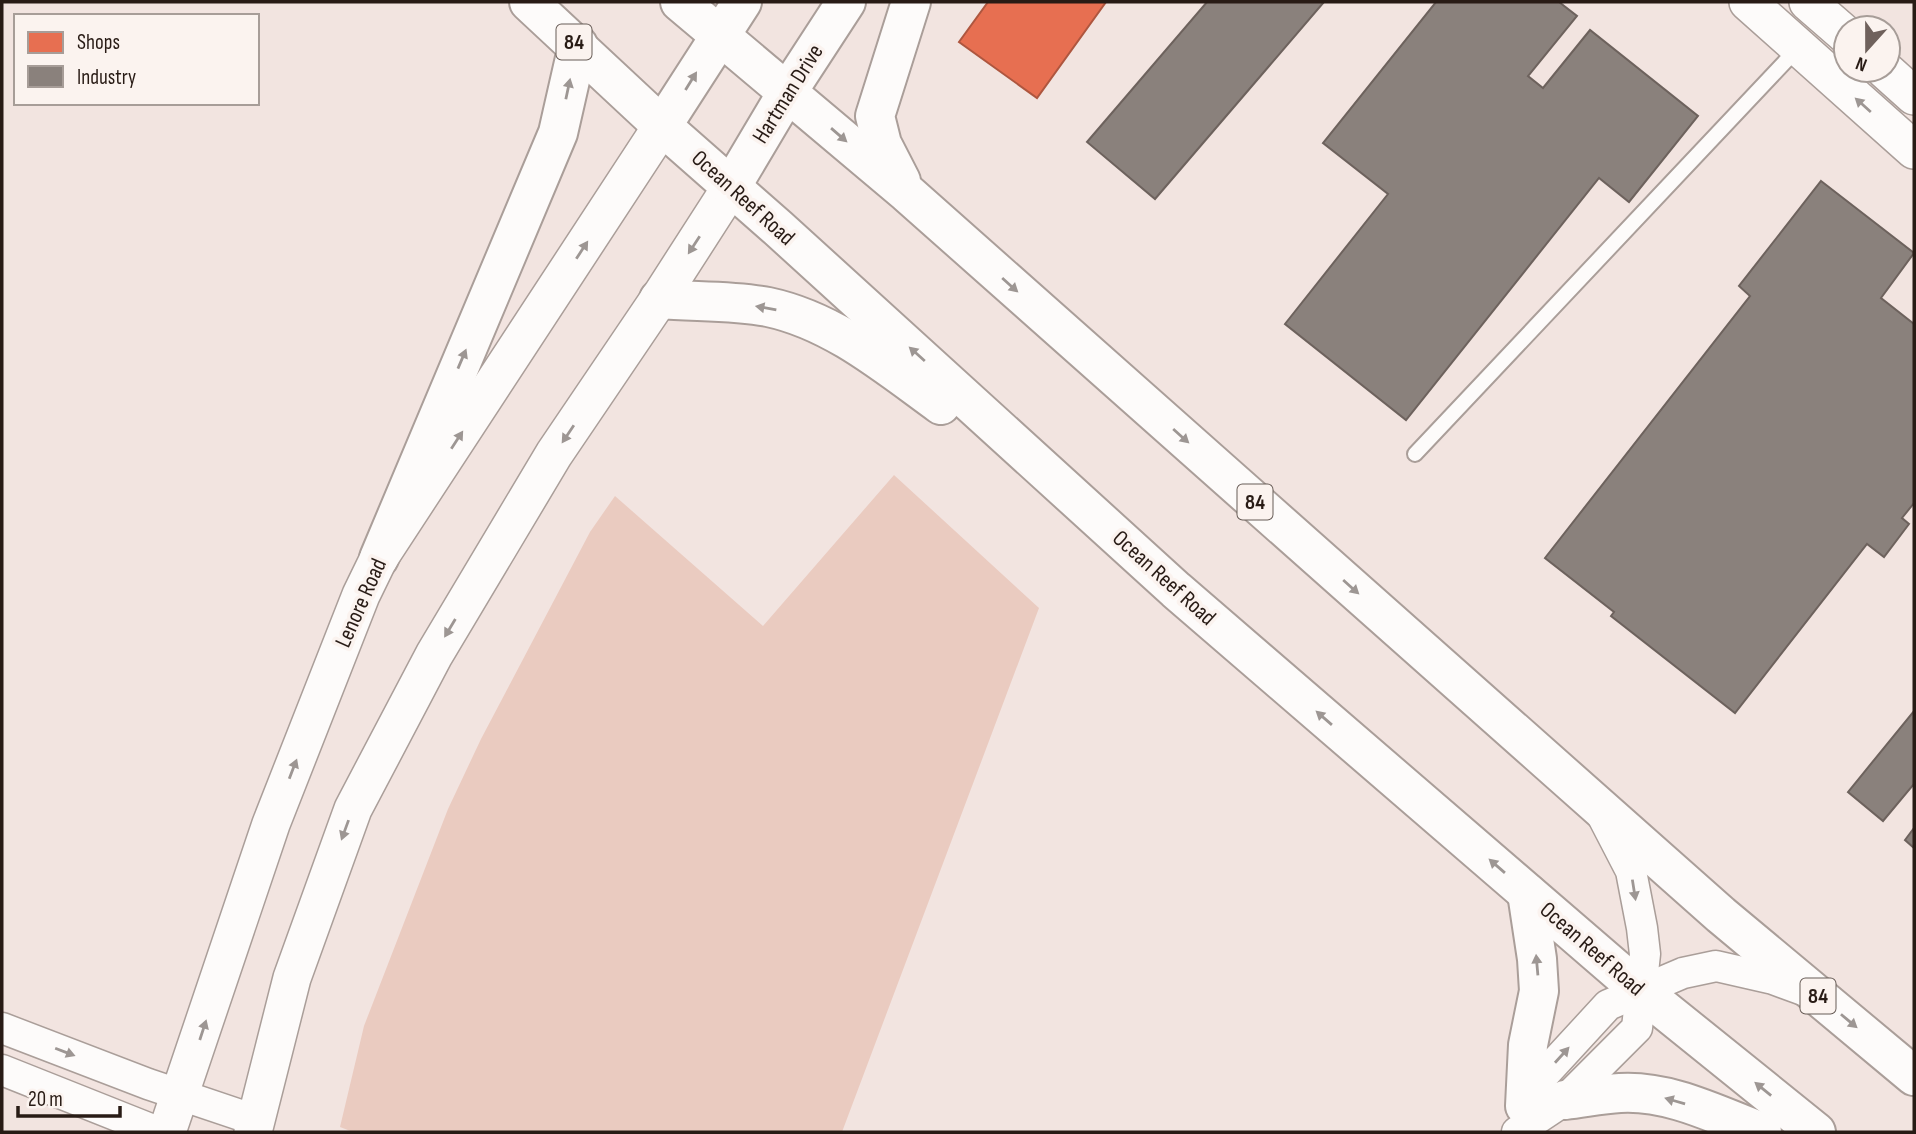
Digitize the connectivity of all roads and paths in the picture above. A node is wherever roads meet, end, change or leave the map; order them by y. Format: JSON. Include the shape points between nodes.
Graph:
{"nodes":[{"id":1,"x":529,"y":2,"type":"edge"},
{"id":2,"x":680,"y":2,"type":"edge"},
{"id":3,"x":743,"y":2,"type":"edge"},
{"id":4,"x":846,"y":2,"type":"edge"},
{"id":5,"x":911,"y":2,"type":"edge"},
{"id":6,"x":1748,"y":2,"type":"edge"},
{"id":7,"x":1808,"y":2,"type":"edge"},
{"id":8,"x":1832,"y":23,"type":"edge"},
{"id":9,"x":720,"y":36,"type":"junction"},
{"id":10,"x":578,"y":45,"type":"junction"},
{"id":11,"x":1799,"y":47,"type":"junction"},
{"id":12,"x":1901,"y":84,"type":"edge"},
{"id":13,"x":788,"y":90,"type":"junction"},
{"id":14,"x":1914,"y":96,"type":"edge"},
{"id":15,"x":662,"y":126,"type":"junction"},
{"id":16,"x":1914,"y":150,"type":"edge"},
{"id":17,"x":731,"y":187,"type":"junction"},
{"id":18,"x":907,"y":193,"type":"junction"},
{"id":19,"x":659,"y":299,"type":"junction"},
{"id":20,"x":1415,"y":454,"type":"dead end"},
{"id":21,"x":379,"y":558,"type":"junction"},
{"id":22,"x":1176,"y":590,"type":"junction"},
{"id":23,"x":1596,"y":806,"type":"junction"},
{"id":24,"x":1527,"y":893,"type":"junction"},
{"id":25,"x":1641,"y":991,"type":"junction"},
{"id":26,"x":1818,"y":996,"type":"junction"},
{"id":27,"x":2,"y":1028,"type":"edge"},
{"id":28,"x":2,"y":1070,"type":"edge"},
{"id":29,"x":1914,"y":1076,"type":"edge"},
{"id":30,"x":181,"y":1095,"type":"junction"},
{"id":31,"x":1565,"y":1100,"type":"junction"},
{"id":32,"x":1518,"y":1123,"type":"edge"},
{"id":33,"x":254,"y":1126,"type":"edge"},
{"id":34,"x":158,"y":1132,"type":"edge"},
{"id":35,"x":167,"y":1132,"type":"edge"},
{"id":36,"x":1762,"y":1132,"type":"edge"},
{"id":37,"x":1816,"y":1132,"type":"edge"}],
"edges":[{"from":1,"to":10,"type":"main road","name":"Ocean Reef Road","number":"84"},
{"from":2,"to":9,"type":"main road","number":"84"},
{"from":3,"to":9,"type":"main road"},
{"from":4,"to":13,"type":"main road","name":"Hartman Drive"},
{"from":5,"to":18,"type":"main road","via":[[875,116],[881,144]]},
{"from":6,"to":11,"type":"street"},
{"from":7,"to":8,"type":"street"},
{"from":9,"to":13,"type":"main road","number":"84"},
{"from":15,"to":9,"type":"main road","one_way":true},
{"from":10,"to":15,"type":"main road","name":"Ocean Reef Road","number":"84"},
{"from":21,"to":10,"type":"main road","one_way":true,"via":[[558,133]]},
{"from":16,"to":11,"type":"street","one_way":true},
{"from":11,"to":20,"type":"lane"},
{"from":12,"to":14,"type":"street"},
{"from":13,"to":17,"type":"main road","name":"Hartman Drive"},
{"from":13,"to":18,"type":"main road","number":"84","one_way":true},
{"from":15,"to":17,"type":"main road","name":"Ocean Reef Road","number":"84"},
{"from":21,"to":15,"type":"street","name":"Lenore Road","one_way":true},
{"from":17,"to":19,"type":"street","one_way":true},
{"from":22,"to":17,"type":"main road","name":"Ocean Reef Road","number":"84","one_way":true},
{"from":18,"to":23,"type":"main road","number":"84","one_way":true},
{"from":22,"to":19,"type":"main road","one_way":true,"via":[[1085,528],[965,423],[830,329],[766,307]]},
{"from":19,"to":33,"type":"street","one_way":true,"via":[[554,454],[434,655],[353,809],[292,978]]},
{"from":30,"to":21,"type":"street","name":"Lenore Road","one_way":true,"via":[[271,824]]},
{"from":24,"to":22,"type":"main road","name":"Ocean Reef Road","number":"84","one_way":true},
{"from":23,"to":25,"type":"street","one_way":true,"via":[[1631,872],[1645,954]]},
{"from":23,"to":26,"type":"main road","number":"84"},
{"from":24,"to":25,"type":"main road","name":"Ocean Reef Road","number":"84"},
{"from":32,"to":24,"type":"main road","one_way":true,"via":[[1539,991]]},
{"from":25,"to":26,"type":"street","via":[[1683,973],[1716,966],[1773,979]]},
{"from":25,"to":31,"type":"street","via":[[1637,1028]]},
{"from":32,"to":25,"type":"street","one_way":true,"via":[[1538,1081],[1608,1004]]},
{"from":37,"to":25,"type":"main road","name":"Ocean Reef Road","number":"84","one_way":true},
{"from":26,"to":29,"type":"main road","number":"84","one_way":true},
{"from":27,"to":30,"type":"street","one_way":true},
{"from":28,"to":34,"type":"street"},
{"from":30,"to":33,"type":"street"},
{"from":30,"to":35,"type":"street","name":"Lenore Road"},
{"from":31,"to":32,"type":"street"},
{"from":36,"to":31,"type":"main road","one_way":true,"via":[[1659,1096],[1622,1093]]}]}
